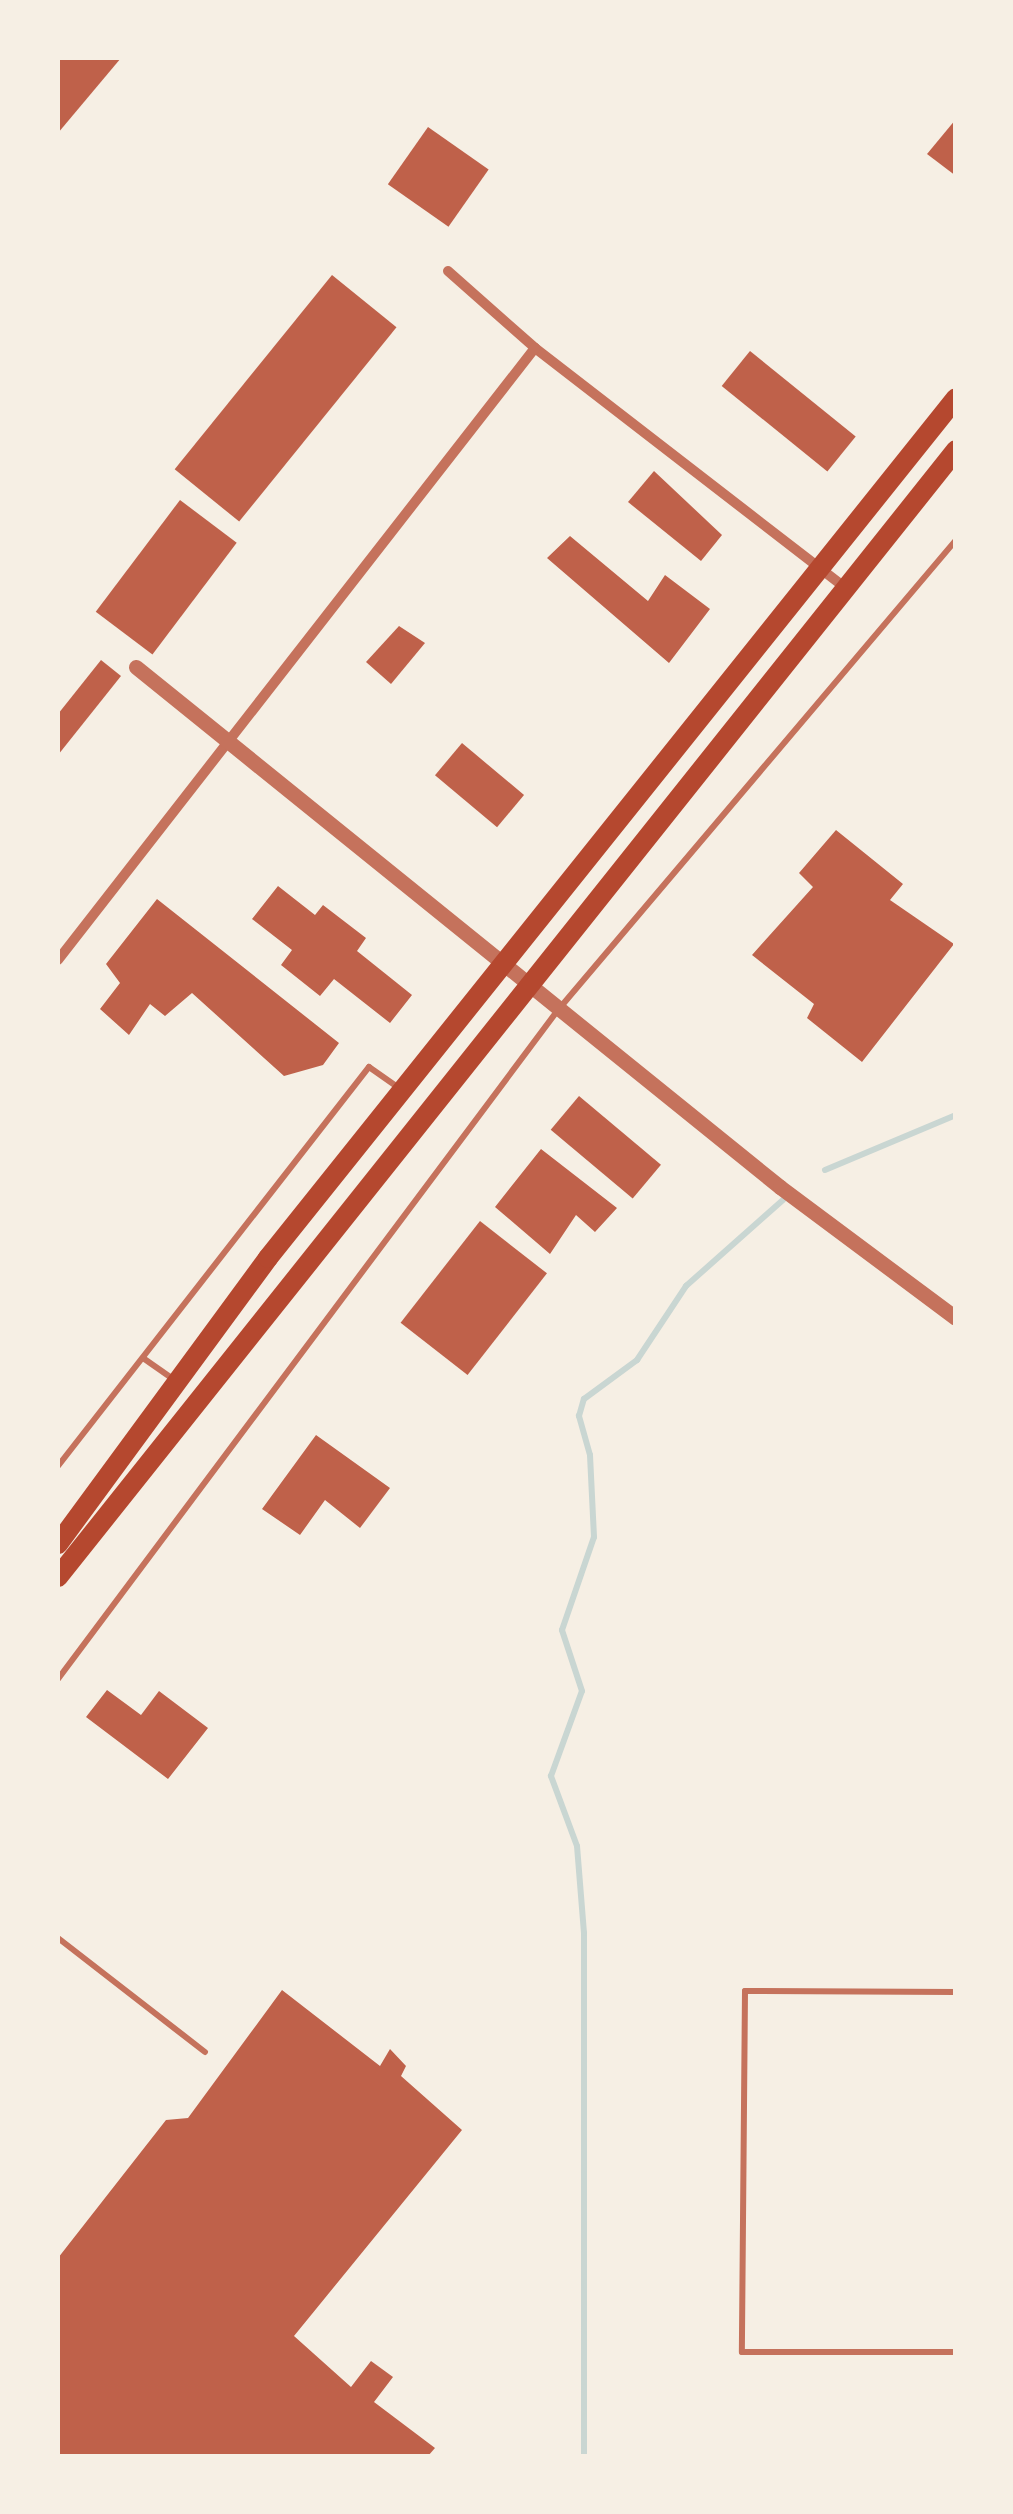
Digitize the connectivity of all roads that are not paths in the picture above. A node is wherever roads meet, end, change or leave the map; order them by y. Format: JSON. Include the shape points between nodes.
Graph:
{"nodes":[{"id":1,"x":448,"y":270,"type":"dead end"},
{"id":2,"x":536,"y":348,"type":"junction"},
{"id":3,"x":956,"y":398,"type":"edge"},
{"id":4,"x":956,"y":450,"type":"edge"},
{"id":5,"x":956,"y":540,"type":"edge"},
{"id":6,"x":820,"y":568,"type":"junction"},
{"id":7,"x":846,"y":588,"type":"junction"},
{"id":8,"x":136,"y":667,"type":"dead end"},
{"id":9,"x":225,"y":740,"type":"junction"},
{"id":10,"x":58,"y":960,"type":"edge"},
{"id":11,"x":507,"y":966,"type":"junction"},
{"id":12,"x":532,"y":988,"type":"junction"},
{"id":13,"x":558,"y":1010,"type":"junction"},
{"id":14,"x":405,"y":1092,"type":"junction"},
{"id":15,"x":956,"y":1318,"type":"edge"},
{"id":16,"x":142,"y":1358,"type":"junction"},
{"id":17,"x":176,"y":1381,"type":"junction"},
{"id":18,"x":58,"y":1466,"type":"edge"},
{"id":19,"x":58,"y":1544,"type":"edge"},
{"id":20,"x":58,"y":1577,"type":"edge"},
{"id":21,"x":58,"y":1679,"type":"edge"},
{"id":22,"x":58,"y":1939,"type":"edge"},
{"id":23,"x":956,"y":1992,"type":"edge"},
{"id":24,"x":206,"y":2052,"type":"dead end"},
{"id":25,"x":956,"y":2352,"type":"edge"}],
"edges":[{"from":1,"to":2,"type":"street"},
{"from":2,"to":6,"type":"street"},
{"from":2,"to":9,"type":"street"},
{"from":3,"to":6,"type":"highway"},
{"from":4,"to":7,"type":"highway"},
{"from":5,"to":13,"type":"lane"},
{"from":6,"to":7,"type":"street"},
{"from":6,"to":11,"type":"highway"},
{"from":7,"to":12,"type":"highway"},
{"from":8,"to":9,"type":"street"},
{"from":9,"to":10,"type":"street"},
{"from":9,"to":11,"type":"street"},
{"from":11,"to":12,"type":"street"},
{"from":11,"to":14,"type":"highway"},
{"from":12,"to":13,"type":"street"},
{"from":12,"to":20,"type":"highway"},
{"from":13,"to":15,"type":"street"},
{"from":13,"to":21,"type":"lane"},
{"from":14,"to":16,"type":"lane","via":[[369,1067]]},
{"from":14,"to":17,"type":"highway"},
{"from":16,"to":17,"type":"lane"},
{"from":16,"to":18,"type":"lane"},
{"from":17,"to":19,"type":"highway"},
{"from":22,"to":24,"type":"lane"},
{"from":23,"to":25,"type":"lane","via":[[745,1991],[742,2352]]}]}
